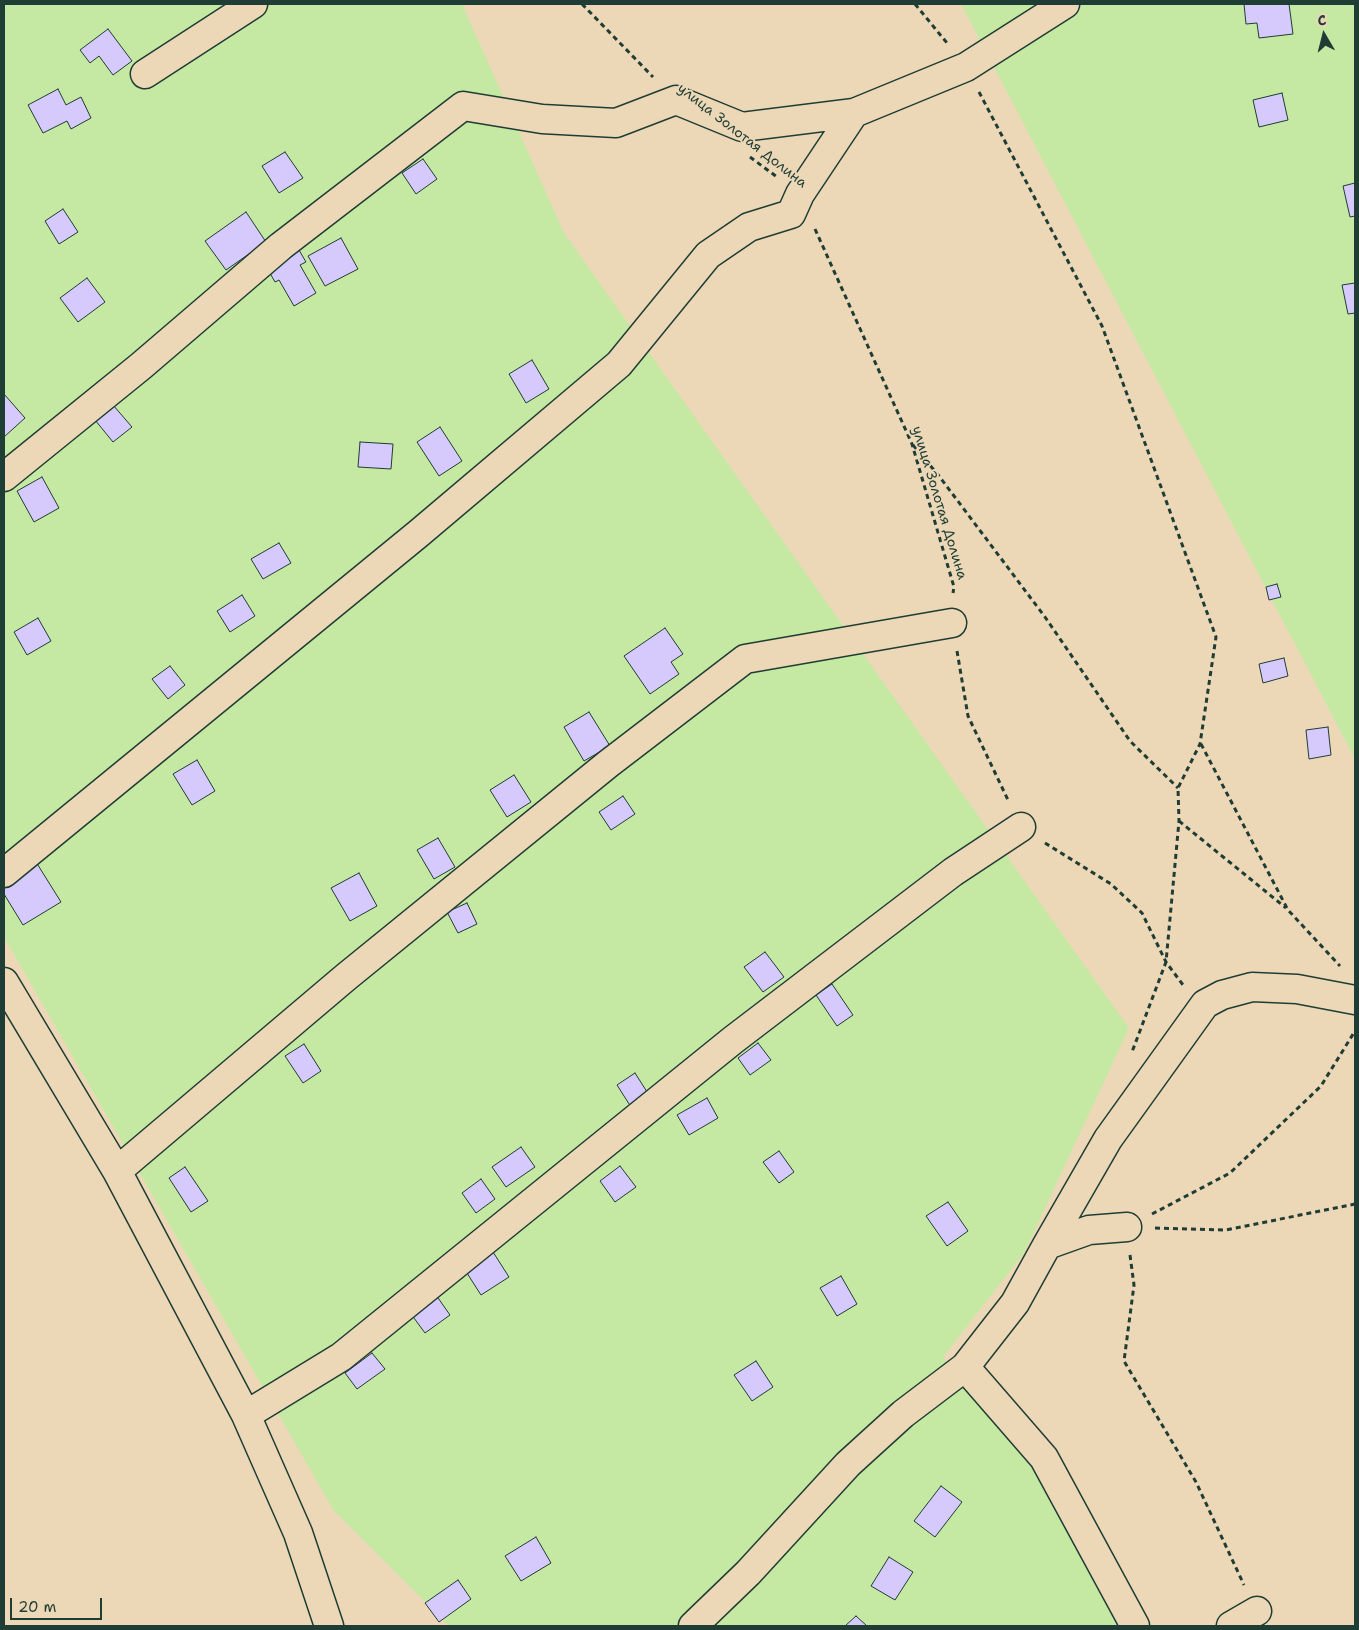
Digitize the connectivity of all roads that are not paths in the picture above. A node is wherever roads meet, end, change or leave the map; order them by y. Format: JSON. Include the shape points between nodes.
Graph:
{"nodes":[{"id":1,"x":253,"y":4,"type":"edge"},
{"id":2,"x":1065,"y":4,"type":"edge"},
{"id":3,"x":145,"y":74,"type":"dead end"},
{"id":4,"x":854,"y":113,"type":"junction"},
{"id":5,"x":4,"y":477,"type":"edge"},
{"id":6,"x":952,"y":622,"type":"road end"},
{"id":7,"x":1021,"y":827,"type":"road end"},
{"id":8,"x":4,"y":872,"type":"edge"},
{"id":9,"x":4,"y":982,"type":"edge"},
{"id":10,"x":1355,"y":1000,"type":"edge"},
{"id":11,"x":117,"y":1171,"type":"junction"},
{"id":12,"x":1127,"y":1227,"type":"road end"},
{"id":13,"x":1047,"y":1245,"type":"junction"},
{"id":14,"x":965,"y":1367,"type":"junction"},
{"id":15,"x":246,"y":1415,"type":"junction"},
{"id":16,"x":1257,"y":1611,"type":"road end"},
{"id":17,"x":330,"y":1626,"type":"edge"},
{"id":18,"x":693,"y":1626,"type":"edge"},
{"id":19,"x":1135,"y":1626,"type":"edge"},
{"id":20,"x":1231,"y":1626,"type":"edge"}],
"edges":[{"from":1,"to":3,"type":"street"},
{"from":2,"to":4,"type":"street","via":[[966,67]]},
{"from":4,"to":5,"type":"street","via":[[742,127],[676,100],[616,124],[542,119],[464,106],[281,246]]},
{"from":4,"to":8,"type":"street","via":[[800,194],[791,214],[749,227],[708,254],[619,364],[418,534]]},
{"from":6,"to":11,"type":"street","via":[[745,659],[608,764],[346,977]]},
{"from":7,"to":15,"type":"street","via":[[953,872],[733,1040],[341,1357]]},
{"from":9,"to":11,"type":"street"},
{"from":10,"to":13,"type":"street","via":[[1297,989],[1252,987],[1222,995],[1205,1004],[1108,1139]]},
{"from":11,"to":15,"type":"street"},
{"from":12,"to":13,"type":"street","via":[[1089,1230]]},
{"from":13,"to":14,"type":"street","via":[[1015,1303]]},
{"from":14,"to":18,"type":"street","via":[[903,1414],[848,1464],[748,1573]]},
{"from":14,"to":19,"type":"street","via":[[1044,1458]]},
{"from":15,"to":17,"type":"street","via":[[298,1533]]},
{"from":16,"to":20,"type":"street"}]}
